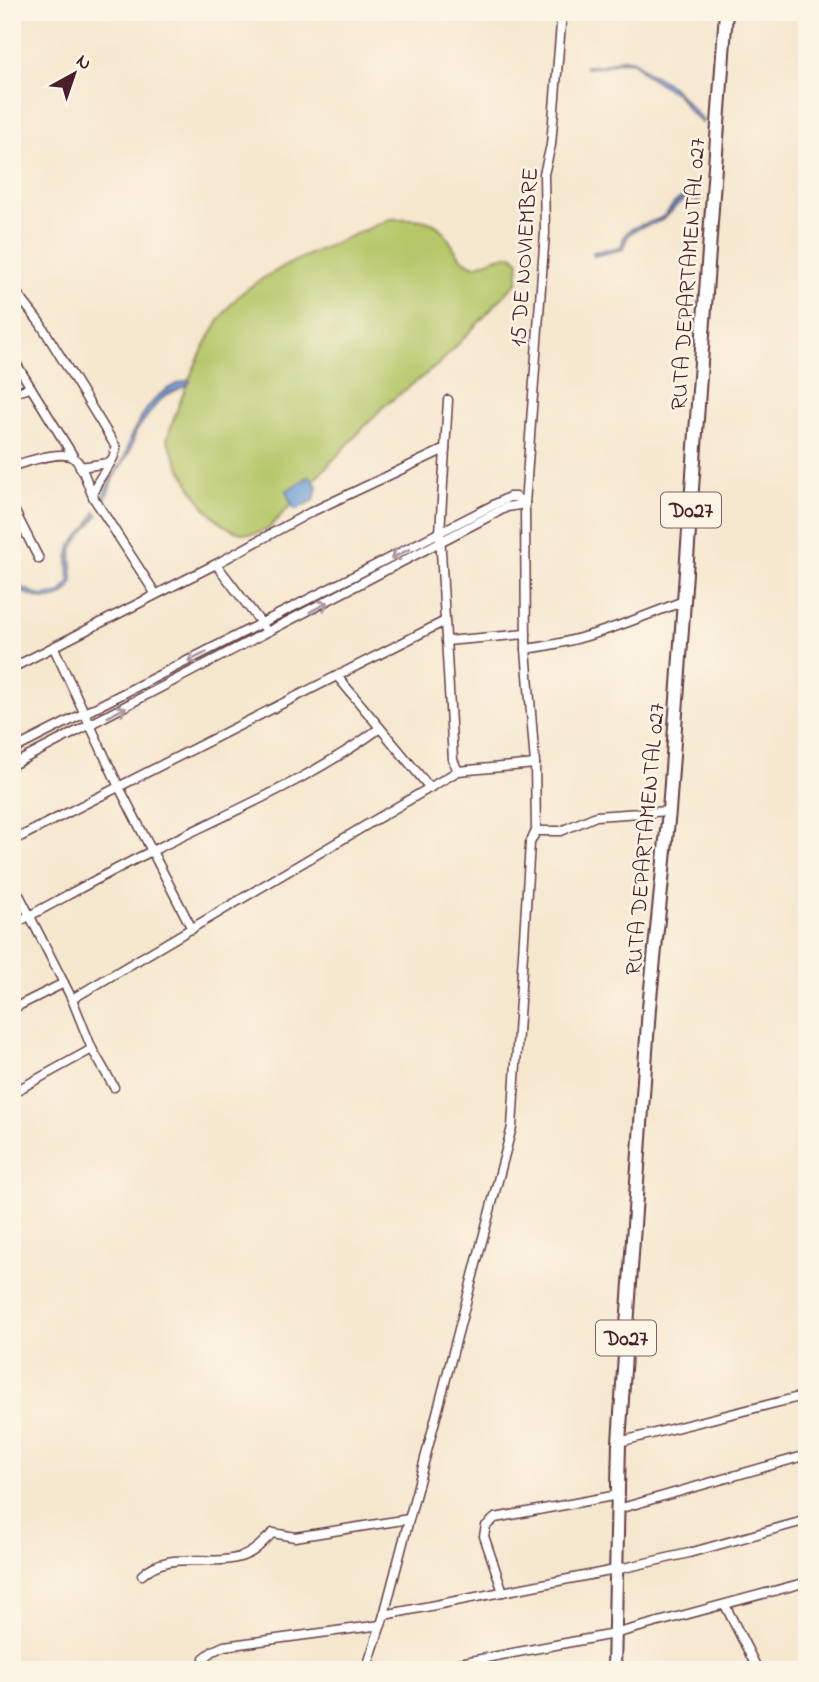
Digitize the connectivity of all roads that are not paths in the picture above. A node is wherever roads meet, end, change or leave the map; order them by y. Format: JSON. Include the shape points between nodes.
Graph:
{"nodes":[{"id":1,"x":562,"y":12,"type":"edge"},
{"id":2,"x":726,"y":12,"type":"edge"},
{"id":3,"x":12,"y":287,"type":"edge"},
{"id":4,"x":12,"y":357,"type":"edge"},
{"id":5,"x":32,"y":388,"type":"junction"},
{"id":6,"x":12,"y":393,"type":"edge"},
{"id":7,"x":448,"y":400,"type":"dead end"},
{"id":8,"x":445,"y":449,"type":"junction"},
{"id":9,"x":78,"y":463,"type":"junction"},
{"id":10,"x":108,"y":463,"type":"junction"},
{"id":11,"x":12,"y":466,"type":"edge"},
{"id":12,"x":93,"y":497,"type":"junction"},
{"id":13,"x":525,"y":504,"type":"junction"},
{"id":14,"x":12,"y":506,"type":"edge"},
{"id":15,"x":440,"y":533,"type":"junction"},
{"id":16,"x":440,"y":543,"type":"junction"},
{"id":17,"x":39,"y":559,"type":"dead end"},
{"id":18,"x":216,"y":564,"type":"junction"},
{"id":19,"x":155,"y":593,"type":"junction"},
{"id":20,"x":684,"y":601,"type":"junction"},
{"id":21,"x":445,"y":621,"type":"junction"},
{"id":22,"x":262,"y":624,"type":"junction"},
{"id":23,"x":267,"y":634,"type":"junction"},
{"id":24,"x":526,"y":634,"type":"junction"},
{"id":25,"x":446,"y":641,"type":"junction"},
{"id":26,"x":54,"y":648,"type":"junction"},
{"id":27,"x":526,"y":649,"type":"junction"},
{"id":28,"x":12,"y":668,"type":"edge"},
{"id":29,"x":337,"y":676,"type":"junction"},
{"id":30,"x":84,"y":713,"type":"junction"},
{"id":31,"x":90,"y":726,"type":"junction"},
{"id":32,"x":380,"y":729,"type":"junction"},
{"id":33,"x":12,"y":750,"type":"edge"},
{"id":34,"x":535,"y":764,"type":"junction"},
{"id":35,"x":12,"y":765,"type":"edge"},
{"id":36,"x":457,"y":771,"type":"junction"},
{"id":37,"x":119,"y":787,"type":"junction"},
{"id":38,"x":430,"y":788,"type":"junction"},
{"id":39,"x":669,"y":811,"type":"junction"},
{"id":40,"x":536,"y":831,"type":"junction"},
{"id":41,"x":12,"y":841,"type":"edge"},
{"id":42,"x":152,"y":851,"type":"junction"},
{"id":43,"x":12,"y":881,"type":"edge"},
{"id":44,"x":31,"y":915,"type":"junction"},
{"id":45,"x":12,"y":925,"type":"edge"},
{"id":46,"x":192,"y":929,"type":"junction"},
{"id":47,"x":64,"y":982,"type":"junction"},
{"id":48,"x":72,"y":999,"type":"junction"},
{"id":49,"x":12,"y":1009,"type":"edge"},
{"id":50,"x":92,"y":1049,"type":"junction"},
{"id":51,"x":114,"y":1087,"type":"dead end"},
{"id":52,"x":12,"y":1093,"type":"edge"},
{"id":53,"x":807,"y":1395,"type":"edge"},
{"id":54,"x":618,"y":1442,"type":"junction"},
{"id":55,"x":807,"y":1455,"type":"edge"},
{"id":56,"x":618,"y":1502,"type":"junction"},
{"id":57,"x":409,"y":1518,"type":"junction"},
{"id":58,"x":807,"y":1520,"type":"edge"},
{"id":59,"x":615,"y":1570,"type":"junction"},
{"id":60,"x":142,"y":1575,"type":"dead end"},
{"id":61,"x":807,"y":1582,"type":"edge"},
{"id":62,"x":503,"y":1592,"type":"junction"},
{"id":63,"x":725,"y":1605,"type":"junction"},
{"id":64,"x":384,"y":1615,"type":"junction"},
{"id":65,"x":381,"y":1625,"type":"junction"},
{"id":66,"x":614,"y":1634,"type":"junction"},
{"id":67,"x":208,"y":1670,"type":"edge"},
{"id":68,"x":366,"y":1670,"type":"edge"},
{"id":69,"x":422,"y":1670,"type":"edge"},
{"id":70,"x":614,"y":1670,"type":"edge"},
{"id":71,"x":758,"y":1670,"type":"edge"}],
"edges":[{"from":1,"to":13,"type":"street","name":"15 DE NOVIEMBRE","via":[[551,145],[544,174],[545,233]]},
{"from":2,"to":20,"type":"main road","name":"RUTA DEPARTAMENTAL 027","number":"D027"},
{"from":3,"to":10,"type":"street","via":[[40,323],[114,444],[116,450]]},
{"from":4,"to":5,"type":"street"},
{"from":5,"to":6,"type":"street"},
{"from":5,"to":9,"type":"street"},
{"from":7,"to":8,"type":"street"},
{"from":8,"to":15,"type":"street"},
{"from":8,"to":18,"type":"street","via":[[311,512]]},
{"from":9,"to":10,"type":"street"},
{"from":9,"to":11,"type":"street","via":[[66,454]]},
{"from":9,"to":12,"type":"street"},
{"from":10,"to":12,"type":"street"},
{"from":12,"to":19,"type":"street"},
{"from":13,"to":15,"type":"street","via":[[509,496]]},
{"from":13,"to":16,"type":"street","via":[[508,507]]},
{"from":13,"to":24,"type":"street","name":"15 DE NOVIEMBRE"},
{"from":14,"to":17,"type":"street"},
{"from":15,"to":16,"type":"street"},
{"from":15,"to":22,"type":"street","one_way":true},
{"from":16,"to":21,"type":"street"},
{"from":23,"to":16,"type":"street","one_way":true},
{"from":18,"to":19,"type":"street"},
{"from":18,"to":22,"type":"street"},
{"from":19,"to":26,"type":"street"},
{"from":20,"to":27,"type":"street","via":[[603,632]]},
{"from":20,"to":39,"type":"main road","name":"RUTA DEPARTAMENTAL 027","number":"D027"},
{"from":21,"to":25,"type":"street"},
{"from":21,"to":29,"type":"street"},
{"from":22,"to":23,"type":"street"},
{"from":22,"to":30,"type":"street","one_way":true},
{"from":31,"to":23,"type":"street","one_way":true},
{"from":24,"to":25,"type":"street"},
{"from":24,"to":27,"type":"street","name":"15 DE NOVIEMBRE"},
{"from":25,"to":36,"type":"street"},
{"from":26,"to":28,"type":"street"},
{"from":26,"to":30,"type":"street"},
{"from":27,"to":34,"type":"street","name":"15 DE NOVIEMBRE"},
{"from":29,"to":32,"type":"street"},
{"from":29,"to":37,"type":"street"},
{"from":30,"to":31,"type":"street"},
{"from":30,"to":33,"type":"street"},
{"from":31,"to":35,"type":"street"},
{"from":31,"to":37,"type":"street"},
{"from":32,"to":38,"type":"street"},
{"from":32,"to":42,"type":"street","via":[[349,752],[286,786]]},
{"from":34,"to":36,"type":"street"},
{"from":34,"to":40,"type":"street","name":"15 DE NOVIEMBRE"},
{"from":36,"to":38,"type":"street"},
{"from":37,"to":41,"type":"street"},
{"from":37,"to":42,"type":"street"},
{"from":38,"to":46,"type":"street"},
{"from":39,"to":40,"type":"street","via":[[596,816],[561,831]]},
{"from":39,"to":54,"type":"main road","name":"RUTA DEPARTAMENTAL 027","number":"D027","via":[[649,1008]]},
{"from":40,"to":57,"type":"street","name":"15 DE NOVIEMBRE","via":[[530,843],[512,1127]]},
{"from":42,"to":44,"type":"street"},
{"from":42,"to":46,"type":"street"},
{"from":43,"to":44,"type":"street"},
{"from":44,"to":45,"type":"street"},
{"from":44,"to":47,"type":"street"},
{"from":46,"to":48,"type":"street"},
{"from":47,"to":48,"type":"street"},
{"from":47,"to":49,"type":"street"},
{"from":48,"to":50,"type":"street"},
{"from":50,"to":51,"type":"street"},
{"from":50,"to":52,"type":"street"},
{"from":53,"to":54,"type":"street"},
{"from":54,"to":56,"type":"main road","name":"RUTA DEPARTAMENTAL 027","number":"D027"},
{"from":55,"to":56,"type":"street"},
{"from":56,"to":59,"type":"main road","name":"RUTA DEPARTAMENTAL 027","number":"D027"},
{"from":56,"to":62,"type":"street","via":[[495,1518],[486,1526],[484,1536]]},
{"from":57,"to":60,"type":"street","via":[[295,1537],[273,1533],[242,1557],[157,1563]]},
{"from":57,"to":64,"type":"street","name":"15 DE NOVIEMBRE"},
{"from":58,"to":59,"type":"street"},
{"from":59,"to":62,"type":"street"},
{"from":59,"to":66,"type":"main road","name":"RUTA DEPARTAMENTAL 027","number":"D027"},
{"from":61,"to":63,"type":"street"},
{"from":62,"to":64,"type":"street"},
{"from":63,"to":66,"type":"street"},
{"from":63,"to":71,"type":"street"},
{"from":64,"to":65,"type":"street","name":"15 DE NOVIEMBRE"},
{"from":65,"to":67,"type":"street","via":[[224,1646],[204,1658]]},
{"from":65,"to":68,"type":"street","name":"15 DE NOVIEMBRE"},
{"from":66,"to":69,"type":"street"},
{"from":66,"to":70,"type":"main road","name":"RUTA DEPARTAMENTAL 027","number":"D027"}]}
